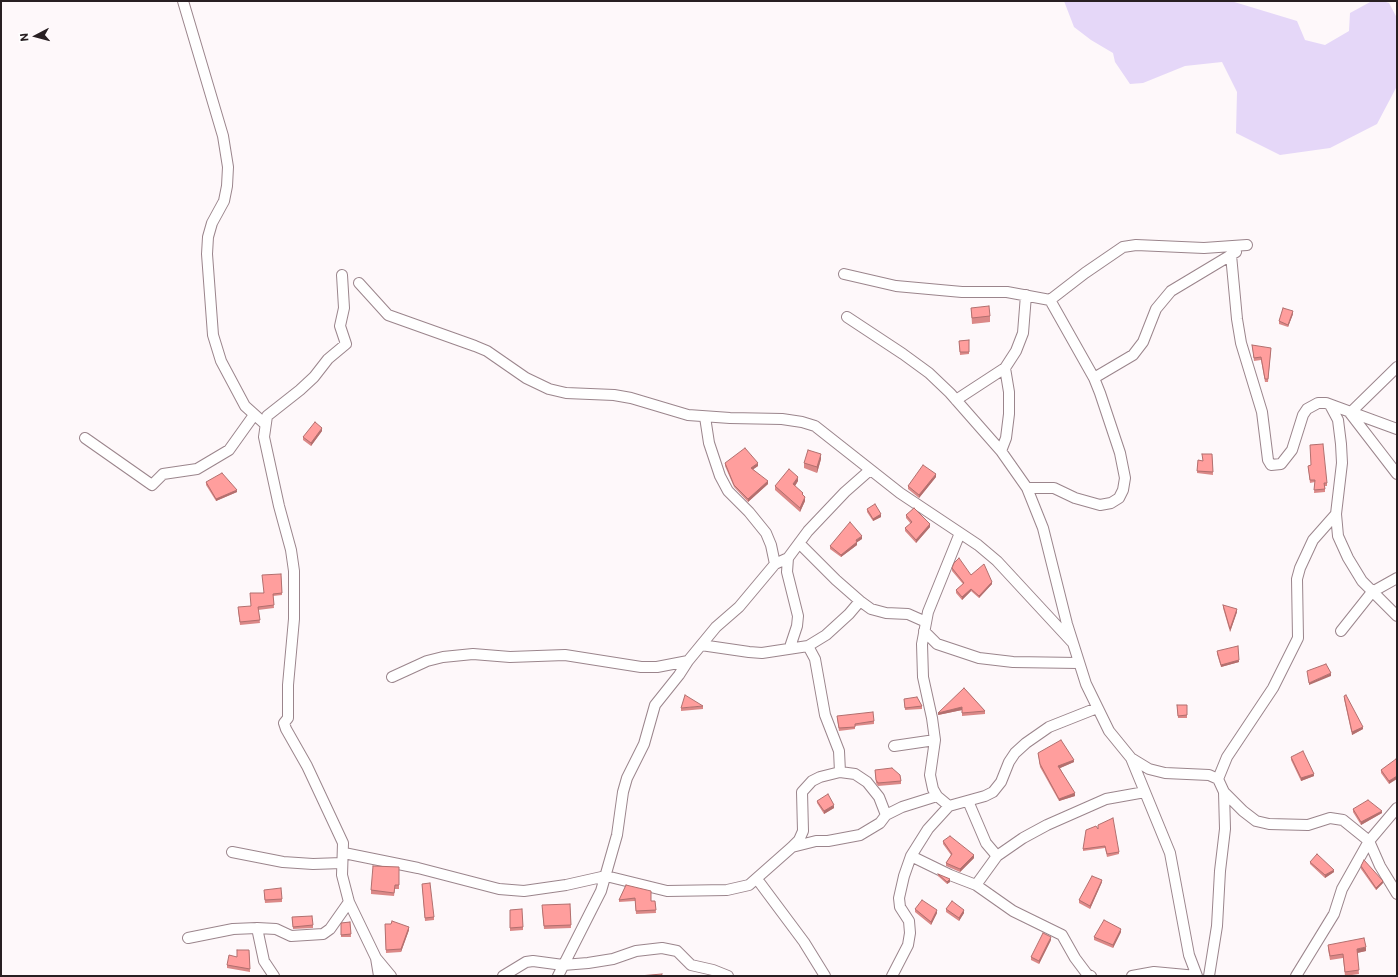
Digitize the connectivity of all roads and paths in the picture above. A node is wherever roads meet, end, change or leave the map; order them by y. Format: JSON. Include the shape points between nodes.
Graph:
{"nodes":[{"id":1,"x":183,"y":1,"type":"edge"},
{"id":2,"x":1231,"y":255,"type":"junction"},
{"id":3,"x":342,"y":274,"type":"dead end"},
{"id":4,"x":844,"y":274,"type":"dead end"},
{"id":5,"x":359,"y":282,"type":"dead end"},
{"id":6,"x":1026,"y":295,"type":"junction"},
{"id":7,"x":1050,"y":300,"type":"junction"},
{"id":8,"x":847,"y":317,"type":"dead end"},
{"id":9,"x":1397,"y":366,"type":"edge"},
{"id":10,"x":1005,"y":368,"type":"junction"},
{"id":11,"x":1094,"y":378,"type":"junction"},
{"id":12,"x":956,"y":400,"type":"junction"},
{"id":13,"x":1330,"y":405,"type":"junction"},
{"id":14,"x":1350,"y":413,"type":"junction"},
{"id":15,"x":254,"y":414,"type":"junction"},
{"id":16,"x":705,"y":417,"type":"junction"},
{"id":17,"x":265,"y":424,"type":"junction"},
{"id":18,"x":1397,"y":429,"type":"edge"},
{"id":19,"x":85,"y":438,"type":"dead end"},
{"id":20,"x":1000,"y":451,"type":"junction"},
{"id":21,"x":870,"y":470,"type":"junction"},
{"id":22,"x":1397,"y":474,"type":"edge"},
{"id":23,"x":1027,"y":488,"type":"junction"},
{"id":24,"x":1336,"y":514,"type":"junction"},
{"id":25,"x":960,"y":533,"type":"junction"},
{"id":26,"x":799,"y":543,"type":"junction"},
{"id":27,"x":788,"y":558,"type":"junction"},
{"id":28,"x":775,"y":564,"type":"junction"},
{"id":29,"x":1397,"y":578,"type":"edge"},
{"id":30,"x":1372,"y":592,"type":"junction"},
{"id":31,"x":860,"y":601,"type":"junction"},
{"id":32,"x":1397,"y":616,"type":"edge"},
{"id":33,"x":925,"y":626,"type":"junction"},
{"id":34,"x":1341,"y":631,"type":"dead end"},
{"id":35,"x":1072,"y":642,"type":"junction"},
{"id":36,"x":700,"y":645,"type":"junction"},
{"id":37,"x":808,"y":646,"type":"junction"},
{"id":38,"x":790,"y":648,"type":"junction"},
{"id":39,"x":688,"y":661,"type":"junction"},
{"id":40,"x":1078,"y":663,"type":"junction"},
{"id":41,"x":392,"y":677,"type":"dead end"},
{"id":42,"x":1097,"y":708,"type":"junction"},
{"id":43,"x":935,"y":740,"type":"junction"},
{"id":44,"x":894,"y":746,"type":"dead end"},
{"id":45,"x":1131,"y":758,"type":"junction"},
{"id":46,"x":840,"y":772,"type":"junction"},
{"id":47,"x":1218,"y":779,"type":"junction"},
{"id":48,"x":1145,"y":792,"type":"junction"},
{"id":49,"x":1224,"y":792,"type":"junction"},
{"id":50,"x":937,"y":796,"type":"junction"},
{"id":51,"x":968,"y":801,"type":"junction"},
{"id":52,"x":949,"y":806,"type":"junction"},
{"id":53,"x":1397,"y":808,"type":"edge"},
{"id":54,"x":886,"y":815,"type":"junction"},
{"id":55,"x":1369,"y":841,"type":"junction"},
{"id":56,"x":792,"y":847,"type":"junction"},
{"id":57,"x":232,"y":852,"type":"dead end"},
{"id":58,"x":911,"y":856,"type":"junction"},
{"id":59,"x":997,"y":856,"type":"junction"},
{"id":60,"x":343,"y":858,"type":"junction"},
{"id":61,"x":606,"y":876,"type":"junction"},
{"id":62,"x":757,"y":879,"type":"junction"},
{"id":63,"x":976,"y":885,"type":"junction"},
{"id":64,"x":1397,"y":894,"type":"edge"},
{"id":65,"x":349,"y":902,"type":"junction"},
{"id":66,"x":257,"y":928,"type":"junction"},
{"id":67,"x":188,"y":938,"type":"dead end"},
{"id":68,"x":376,"y":958,"type":"junction"},
{"id":69,"x":562,"y":965,"type":"junction"},
{"id":70,"x":274,"y":976,"type":"edge"},
{"id":71,"x":378,"y":976,"type":"edge"},
{"id":72,"x":391,"y":976,"type":"edge"},
{"id":73,"x":503,"y":976,"type":"edge"},
{"id":74,"x":558,"y":976,"type":"edge"},
{"id":75,"x":728,"y":976,"type":"edge"},
{"id":76,"x":825,"y":976,"type":"edge"},
{"id":77,"x":892,"y":976,"type":"edge"},
{"id":78,"x":1091,"y":976,"type":"edge"},
{"id":79,"x":1132,"y":976,"type":"edge"},
{"id":80,"x":1197,"y":976,"type":"edge"},
{"id":81,"x":1209,"y":976,"type":"edge"},
{"id":82,"x":1296,"y":976,"type":"edge"}],
"edges":[{"from":1,"to":15,"type":"street","via":[[223,136],[228,167],[224,201],[212,223],[208,243],[213,335],[227,374],[245,406]]},
{"from":2,"to":7,"type":"street","via":[[1247,245],[1204,248],[1136,245],[1123,247]]},
{"from":2,"to":11,"type":"street","via":[[1171,291],[1156,309],[1143,342],[1133,355]]},
{"from":2,"to":13,"type":"street","via":[[1241,343],[1262,412],[1268,460],[1271,465],[1281,464],[1292,450],[1307,409],[1318,403]]},
{"from":3,"to":17,"type":"street","via":[[344,308],[340,326],[346,344],[328,359],[300,390],[267,416]]},
{"from":4,"to":6,"type":"street","via":[[896,286]]},
{"from":5,"to":16,"type":"street","via":[[388,315],[487,351],[526,378],[549,389],[566,393],[631,398],[666,410]]},
{"from":6,"to":7,"type":"street"},
{"from":6,"to":10,"type":"street","via":[[1023,333],[1016,351]]},
{"from":7,"to":11,"type":"street"},
{"from":8,"to":12,"type":"street","via":[[929,373]]},
{"from":9,"to":14,"type":"street"},
{"from":10,"to":12,"type":"street"},
{"from":10,"to":20,"type":"street","via":[[1010,392],[1009,414],[1006,438]]},
{"from":11,"to":23,"type":"street","via":[[1123,465],[1125,478],[1119,498],[1111,504],[1100,505],[1075,498],[1054,488]]},
{"from":12,"to":20,"type":"street"},
{"from":13,"to":14,"type":"street"},
{"from":13,"to":24,"type":"street","via":[[1338,420],[1341,444],[1342,463]]},
{"from":14,"to":18,"type":"street"},
{"from":14,"to":22,"type":"street"},
{"from":15,"to":17,"type":"street"},
{"from":15,"to":19,"type":"street","via":[[229,450],[197,469],[163,474],[152,485]]},
{"from":16,"to":21,"type":"street","via":[[782,419],[815,426]]},
{"from":16,"to":28,"type":"street","via":[[708,443],[720,476],[728,491],[766,533]]},
{"from":17,"to":60,"type":"street","via":[[266,448],[294,571],[288,718],[284,723],[290,740],[307,766],[341,838]]},
{"from":20,"to":23,"type":"street"},
{"from":21,"to":25,"type":"street"},
{"from":21,"to":26,"type":"street","via":[[845,492]]},
{"from":23,"to":35,"type":"street","via":[[1043,528]]},
{"from":24,"to":30,"type":"street","via":[[1338,536],[1348,558]]},
{"from":24,"to":47,"type":"street","via":[[1313,540],[1296,579],[1298,638],[1273,688],[1227,757]]},
{"from":25,"to":33,"type":"street","via":[[942,573]]},
{"from":25,"to":35,"type":"street","via":[[997,561]]},
{"from":26,"to":27,"type":"street"},
{"from":26,"to":31,"type":"street"},
{"from":27,"to":28,"type":"street"},
{"from":27,"to":38,"type":"street","via":[[788,572],[798,616]]},
{"from":28,"to":36,"type":"street","via":[[739,607]]},
{"from":29,"to":30,"type":"street"},
{"from":30,"to":32,"type":"street"},
{"from":30,"to":34,"type":"street"},
{"from":31,"to":33,"type":"street","via":[[879,612],[908,614]]},
{"from":31,"to":37,"type":"street","via":[[826,635]]},
{"from":33,"to":40,"type":"street","via":[[937,644],[979,658],[1013,662]]},
{"from":33,"to":43,"type":"street","via":[[923,677]]},
{"from":35,"to":40,"type":"street"},
{"from":36,"to":38,"type":"street","via":[[762,653]]},
{"from":36,"to":39,"type":"street"},
{"from":37,"to":38,"type":"street"},
{"from":37,"to":46,"type":"street","via":[[815,659],[825,715],[839,751]]},
{"from":39,"to":41,"type":"street","via":[[657,667],[641,667],[565,655],[510,657],[473,654],[427,661]]},
{"from":39,"to":61,"type":"street","via":[[655,705],[644,744],[627,778],[617,835]]},
{"from":40,"to":42,"type":"street"},
{"from":42,"to":45,"type":"street","via":[[1109,730]]},
{"from":42,"to":51,"type":"street","via":[[1065,719],[1037,735],[1008,762],[1001,782],[993,792]]},
{"from":43,"to":44,"type":"street"},
{"from":43,"to":50,"type":"street","via":[[930,775]]},
{"from":45,"to":47,"type":"street","via":[[1149,769],[1177,774],[1209,775]]},
{"from":45,"to":48,"type":"street"},
{"from":46,"to":54,"type":"street","via":[[855,774],[867,782],[879,797]]},
{"from":46,"to":56,"type":"street","via":[[812,781],[802,792],[803,831]]},
{"from":47,"to":49,"type":"street"},
{"from":48,"to":59,"type":"street","via":[[1106,799],[1064,816],[1023,838]]},
{"from":48,"to":80,"type":"street","via":[[1170,853],[1183,929]]},
{"from":49,"to":55,"type":"street","via":[[1256,822],[1308,825],[1338,818]]},
{"from":49,"to":81,"type":"street","via":[[1225,829],[1217,926]]},
{"from":50,"to":52,"type":"street"},
{"from":50,"to":54,"type":"street"},
{"from":51,"to":52,"type":"street"},
{"from":51,"to":59,"type":"street","via":[[986,843]]},
{"from":52,"to":58,"type":"street","via":[[928,829]]},
{"from":53,"to":55,"type":"street"},
{"from":54,"to":56,"type":"street","via":[[880,823],[860,835]]},
{"from":55,"to":64,"type":"street"},
{"from":55,"to":82,"type":"street","via":[[1342,889],[1334,914]]},
{"from":56,"to":62,"type":"street"},
{"from":57,"to":60,"type":"street","via":[[283,862],[313,864]]},
{"from":58,"to":63,"type":"street"},
{"from":58,"to":77,"type":"street","via":[[898,898],[900,907],[909,921],[910,933],[908,945]]},
{"from":59,"to":63,"type":"street"},
{"from":60,"to":61,"type":"street","via":[[418,868],[499,889],[524,891]]},
{"from":60,"to":65,"type":"street","via":[[343,883]]},
{"from":61,"to":62,"type":"street","via":[[667,891],[727,890],[749,885]]},
{"from":61,"to":69,"type":"street","via":[[586,924]]},
{"from":62,"to":76,"type":"street","via":[[804,942]]},
{"from":63,"to":78,"type":"street","via":[[1013,911],[1062,935],[1078,962]]},
{"from":65,"to":66,"type":"street","via":[[330,929],[322,934],[292,936],[276,929]]},
{"from":65,"to":68,"type":"street"},
{"from":66,"to":67,"type":"street","via":[[232,929]]},
{"from":66,"to":70,"type":"street","via":[[264,961]]},
{"from":68,"to":71,"type":"street"},
{"from":68,"to":72,"type":"street"},
{"from":69,"to":73,"type":"street","via":[[526,962]]},
{"from":69,"to":74,"type":"street"},
{"from":69,"to":75,"type":"street","via":[[601,962],[662,948],[677,951],[691,965]]},
{"from":79,"to":80,"type":"street","via":[[1154,972]]}]}
